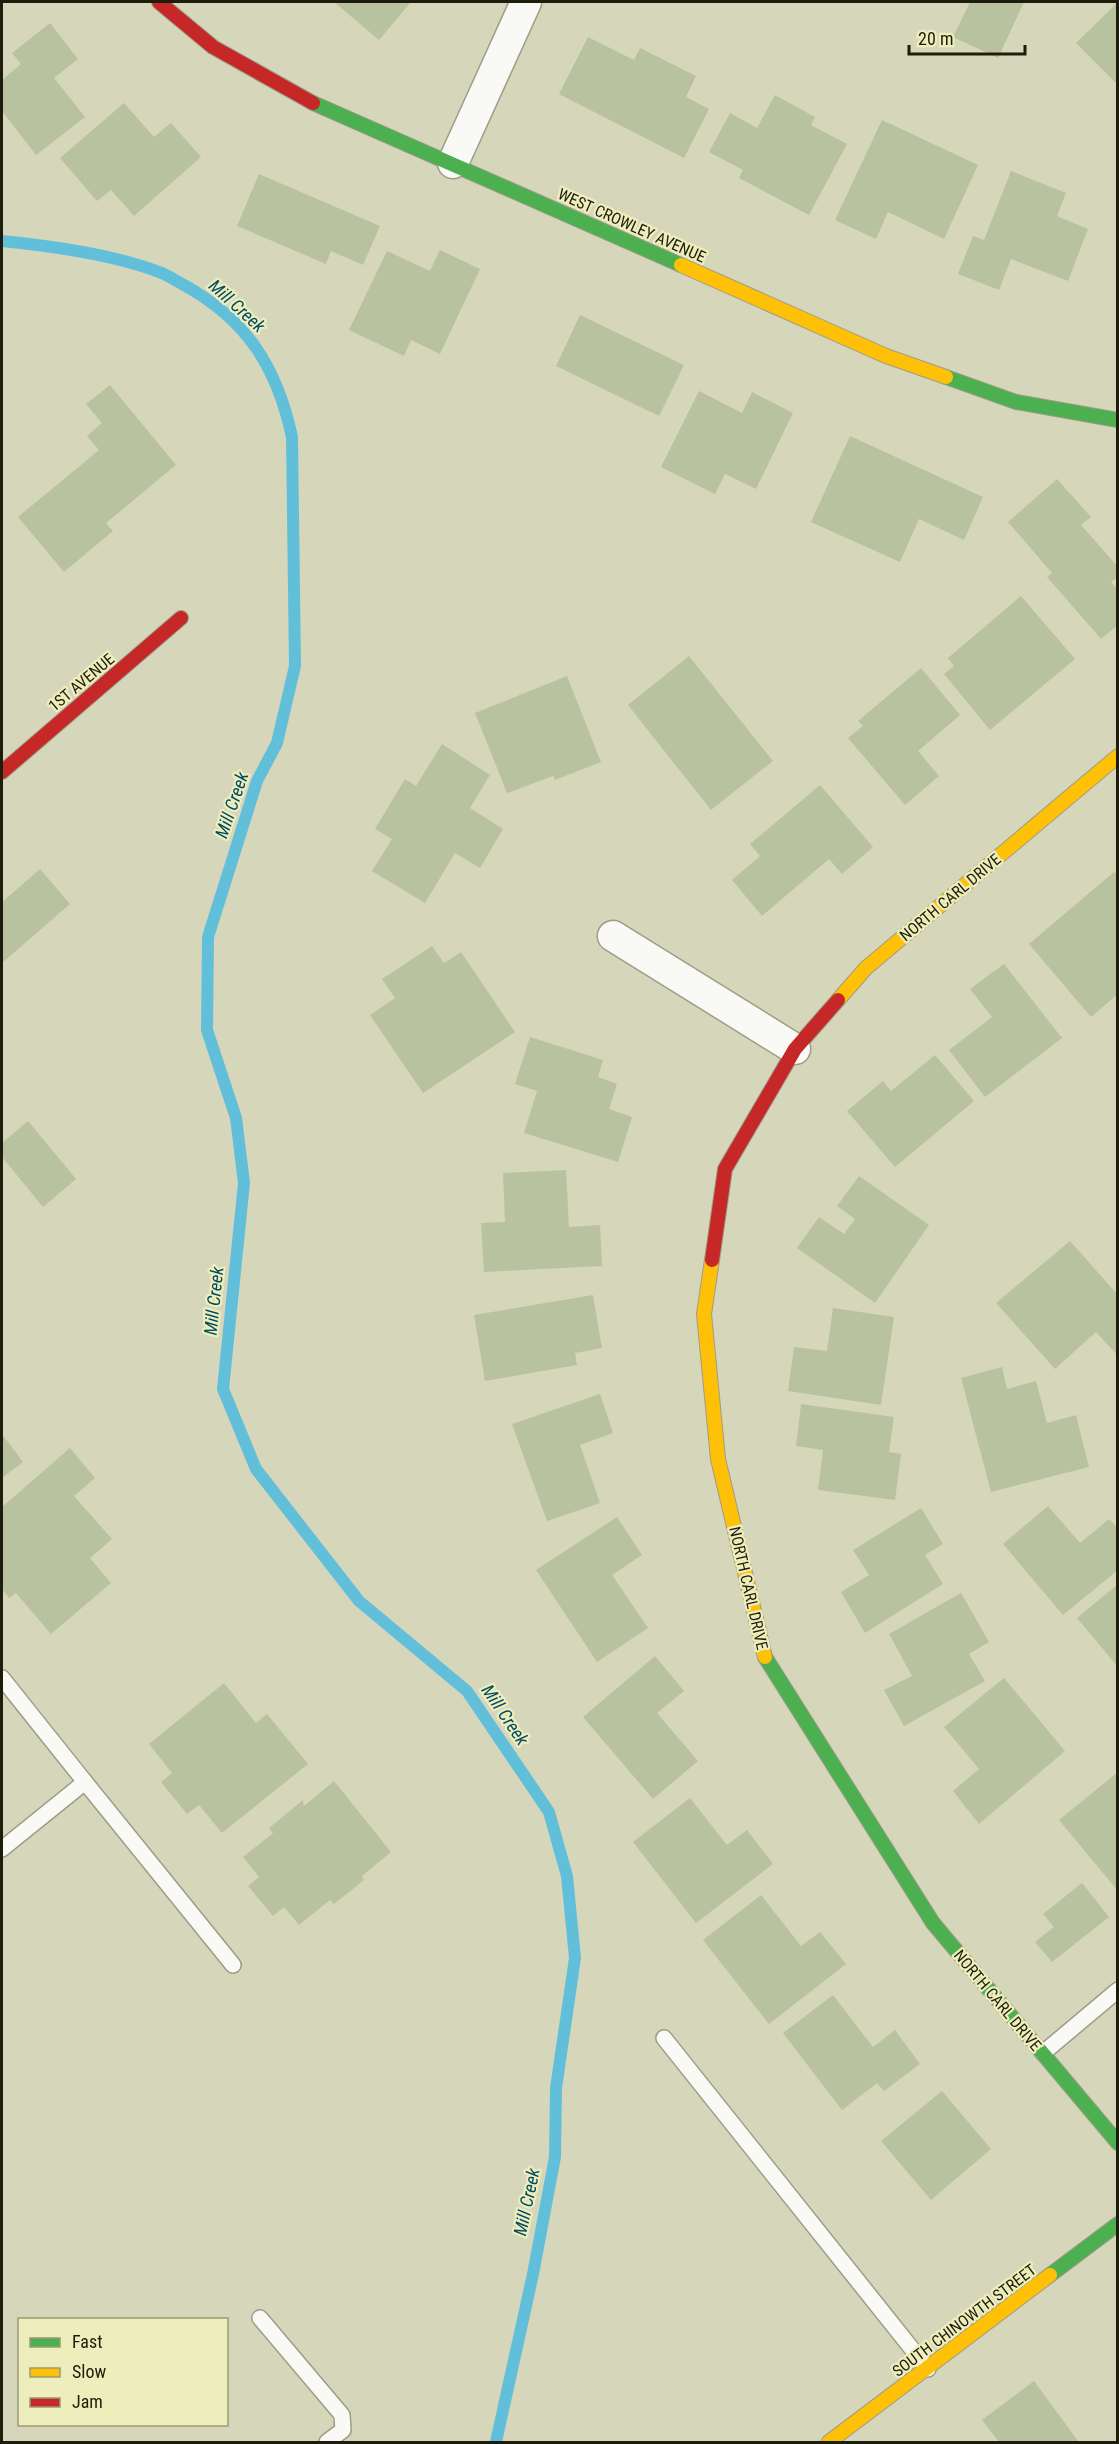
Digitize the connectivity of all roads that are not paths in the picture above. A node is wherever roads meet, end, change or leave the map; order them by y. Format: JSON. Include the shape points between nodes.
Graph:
{"nodes":[{"id":1,"x":159,"y":2,"type":"edge"},
{"id":2,"x":526,"y":2,"type":"edge"},
{"id":3,"x":453,"y":163,"type":"junction"},
{"id":4,"x":1118,"y":420,"type":"edge"},
{"id":5,"x":181,"y":618,"type":"dead end"},
{"id":6,"x":1118,"y":756,"type":"edge"},
{"id":7,"x":2,"y":771,"type":"edge"},
{"id":8,"x":613,"y":936,"type":"dead end"},
{"id":9,"x":795,"y":1049,"type":"junction"},
{"id":10,"x":2,"y":1678,"type":"edge"},
{"id":11,"x":85,"y":1782,"type":"junction"},
{"id":12,"x":2,"y":1849,"type":"edge"},
{"id":13,"x":233,"y":1965,"type":"dead end"},
{"id":14,"x":1118,"y":1990,"type":"edge"},
{"id":15,"x":664,"y":2038,"type":"dead end"},
{"id":16,"x":1043,"y":2053,"type":"junction"},
{"id":17,"x":1118,"y":2143,"type":"edge"},
{"id":18,"x":1118,"y":2224,"type":"edge"},
{"id":19,"x":260,"y":2318,"type":"dead end"},
{"id":20,"x":928,"y":2368,"type":"junction"},
{"id":21,"x":327,"y":2442,"type":"edge"},
{"id":22,"x":829,"y":2442,"type":"edge"}],
"edges":[{"from":1,"to":3,"type":"street","name":"WEST CROWLEY AVENUE","via":[[213,46],[305,99]]},
{"from":2,"to":3,"type":"street"},
{"from":3,"to":4,"type":"street","name":"WEST CROWLEY AVENUE","via":[[886,356],[1016,402]]},
{"from":5,"to":7,"type":"street","name":"1ST AVENUE"},
{"from":6,"to":9,"type":"street","name":"NORTH CARL DRIVE","via":[[866,968]]},
{"from":8,"to":9,"type":"street"},
{"from":9,"to":16,"type":"street","name":"NORTH CARL DRIVE","via":[[725,1169],[704,1314],[718,1459],[766,1660],[933,1923]]},
{"from":10,"to":11,"type":"lane"},
{"from":11,"to":12,"type":"lane"},
{"from":11,"to":13,"type":"lane"},
{"from":14,"to":16,"type":"lane"},
{"from":15,"to":20,"type":"lane"},
{"from":16,"to":17,"type":"street","name":"NORTH CARL DRIVE"},
{"from":18,"to":20,"type":"street","name":"SOUTH CHINOWTH STREET"},
{"from":19,"to":21,"type":"lane","via":[[342,2415],[343,2430]]},
{"from":20,"to":22,"type":"street","name":"SOUTH CHINOWTH STREET"}]}
